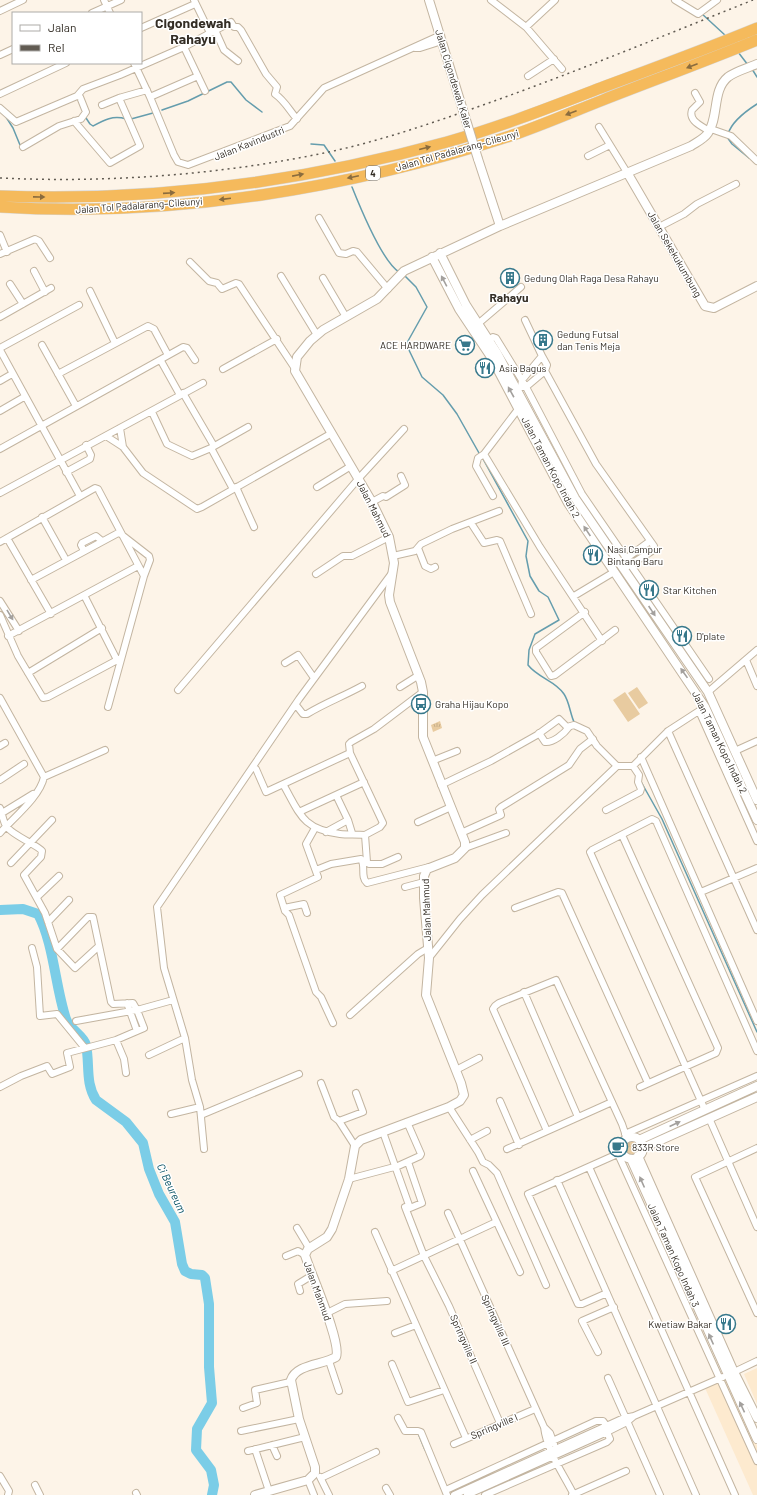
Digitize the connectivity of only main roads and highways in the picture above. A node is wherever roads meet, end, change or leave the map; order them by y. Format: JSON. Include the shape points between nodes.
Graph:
{"nodes":[{"id":1,"x":429,"y":0,"type":"edge"},
{"id":2,"x":757,"y":28,"type":"edge"},
{"id":3,"x":743,"y":40,"type":"junction"},
{"id":4,"x":757,"y":40,"type":"edge"},
{"id":5,"x":726,"y":47,"type":"junction"},
{"id":6,"x":752,"y":66,"type":"edge"},
{"id":7,"x":628,"y":174,"type":"junction"},
{"id":8,"x":0,"y":196,"type":"edge"},
{"id":9,"x":0,"y":207,"type":"edge"},
{"id":10,"x":500,"y":226,"type":"junction"},
{"id":11,"x":440,"y":253,"type":"junction"},
{"id":12,"x":432,"y":257,"type":"junction"},
{"id":13,"x":757,"y":286,"type":"edge"},
{"id":14,"x":463,"y":307,"type":"junction"},
{"id":15,"x":539,"y":438,"type":"junction"},
{"id":16,"x":723,"y":735,"type":"junction"},
{"id":17,"x":757,"y":800,"type":"edge"},
{"id":18,"x":757,"y":820,"type":"edge"},
{"id":19,"x":757,"y":1086,"type":"edge"},
{"id":20,"x":757,"y":1097,"type":"edge"},
{"id":21,"x":641,"y":1144,"type":"junction"},
{"id":22,"x":635,"y":1158,"type":"junction"},
{"id":23,"x":727,"y":1375,"type":"junction"},
{"id":24,"x":757,"y":1418,"type":"edge"},
{"id":25,"x":757,"y":1439,"type":"edge"},
{"id":26,"x":258,"y":1495,"type":"edge"}],
"edges":[{"from":1,"to":10,"type":"main road","name":"Jalan Cigondewah Kaler","bridge":true},
{"from":2,"to":3,"type":"highway","name":"Jalan Tol Padalarang–Cileunyi","number":"4"},
{"from":3,"to":4,"type":"highway","name":"Jalan Tol Padalarang–Cileunyi","number":"4"},
{"from":3,"to":5,"type":"highway","name":"Jalan Tol Padalarang–Cileunyi","number":"4"},
{"from":8,"to":5,"type":"highway","name":"Jalan Tol Padalarang–Cileunyi","number":"4","one_way":true,"via":[[76,198],[185,191],[289,177],[368,162],[504,124]]},
{"from":5,"to":9,"type":"highway","name":"Jalan Tol Padalarang–Cileunyi","number":"4","one_way":true,"via":[[520,132],[460,151],[376,172],[307,187],[186,204],[61,210]]},
{"from":6,"to":7,"type":"main road","via":[[723,82],[710,130],[705,137],[691,146]]},
{"from":7,"to":10,"type":"main road"},
{"from":7,"to":13,"type":"main road","name":"Jalan Sekekukumbung","via":[[705,306],[714,308]]},
{"from":10,"to":11,"type":"main road"},
{"from":11,"to":12,"type":"main road"},
{"from":11,"to":14,"type":"main road","name":"Jalan Taman Kopo Indah 2"},
{"from":14,"to":12,"type":"main road","name":"Jalan Taman Kopo Indah 2","one_way":true},
{"from":12,"to":26,"type":"main road","name":"Jalan Mahmud","via":[[401,273],[376,299],[317,335],[299,355],[294,367],[359,478],[389,537],[394,571],[390,602],[419,675],[423,695],[423,735],[465,848],[454,858],[430,867],[425,873],[424,882],[429,958],[427,1001],[464,1095],[460,1101],[449,1107],[361,1140],[355,1146],[348,1179],[332,1229],[327,1237],[309,1248],[305,1256],[327,1313],[337,1350],[336,1357],[296,1371],[290,1382],[318,1476]]},
{"from":15,"to":14,"type":"main road","name":"Jalan Taman Kopo Indah 2","one_way":true,"via":[[519,408]]},
{"from":14,"to":15,"type":"main road","name":"Jalan Taman Kopo Indah 2","via":[[479,323],[522,386]]},
{"from":16,"to":15,"type":"main road","name":"Jalan Taman Kopo Indah 2","one_way":true,"via":[[702,709],[568,503]]},
{"from":15,"to":16,"type":"main road","name":"Jalan Taman Kopo Indah 2","via":[[575,498],[625,564],[684,650],[708,692]]},
{"from":16,"to":17,"type":"main road","name":"Jalan Taman Kopo Indah 2","via":[[735,751]]},
{"from":16,"to":18,"type":"main road","name":"Jalan Taman Kopo Indah 2"},
{"from":21,"to":19,"type":"main road","one_way":true},
{"from":20,"to":21,"type":"main road"},
{"from":21,"to":22,"type":"main road"},
{"from":21,"to":22,"type":"main road","name":"Jalan Taman Kopo Indah 3","via":[[633,1137],[626,1136],[622,1144],[620,1153]]},
{"from":22,"to":23,"type":"main road","name":"Jalan Taman Kopo Indah 3"},
{"from":23,"to":22,"type":"main road","name":"Jalan Taman Kopo Indah 3","one_way":true,"via":[[690,1301]]},
{"from":23,"to":24,"type":"main road","name":"Jalan Taman Kopo Indah 3"},
{"from":25,"to":23,"type":"main road","name":"Jalan Taman Kopo Indah 3","one_way":true}]}
